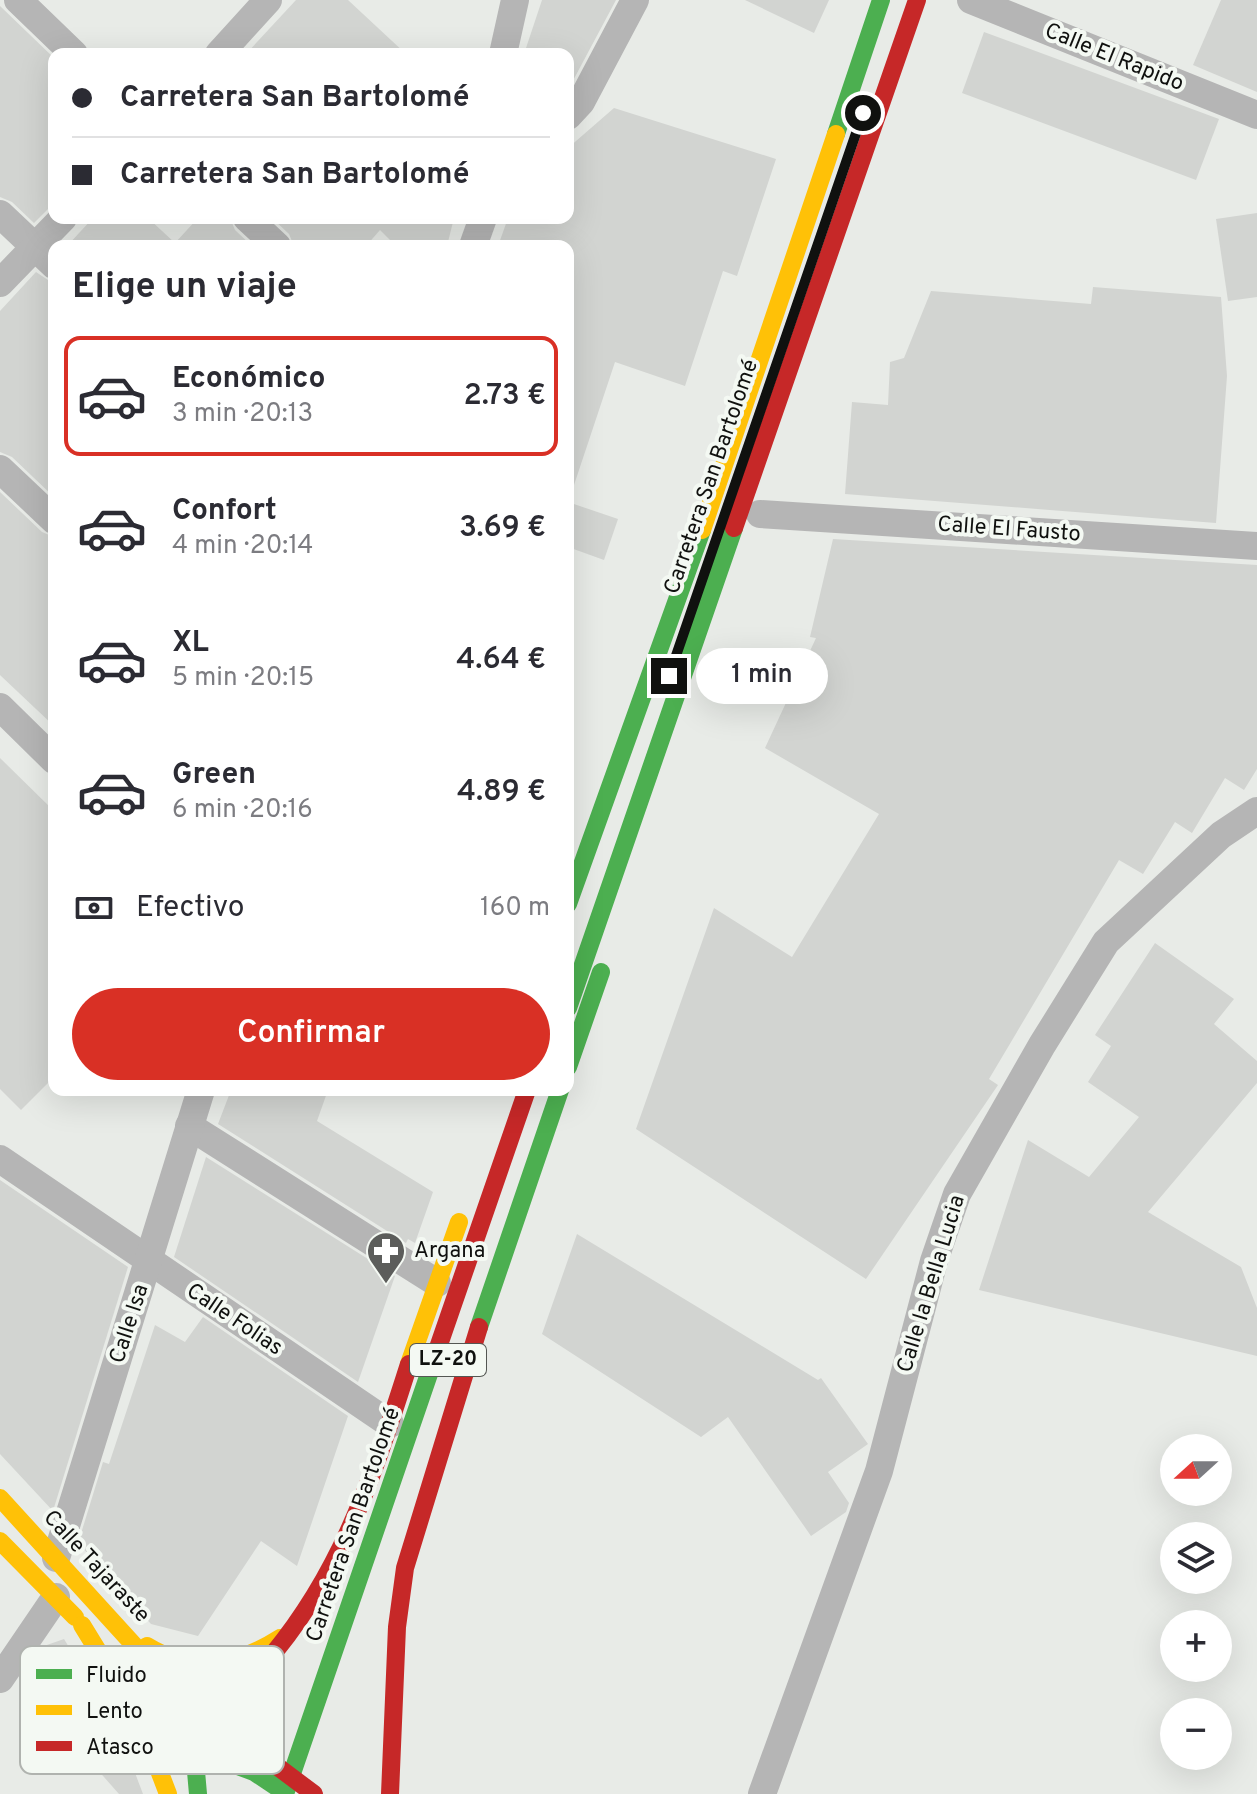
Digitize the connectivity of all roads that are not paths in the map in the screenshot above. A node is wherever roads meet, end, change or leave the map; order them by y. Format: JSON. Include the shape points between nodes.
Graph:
{"nodes":[{"id":1,"x":18,"y":0,"type":"edge"},
{"id":2,"x":268,"y":0,"type":"edge"},
{"id":3,"x":515,"y":0,"type":"edge"},
{"id":4,"x":635,"y":0,"type":"edge"},
{"id":5,"x":881,"y":0,"type":"edge"},
{"id":6,"x":902,"y":0,"type":"edge"},
{"id":7,"x":917,"y":0,"type":"edge"},
{"id":8,"x":971,"y":0,"type":"edge"},
{"id":9,"x":68,"y":48,"type":"edge"},
{"id":10,"x":224,"y":48,"type":"edge"},
{"id":11,"x":504,"y":48,"type":"edge"},
{"id":12,"x":913,"y":71,"type":"dead end"},
{"id":13,"x":574,"y":110,"type":"edge"},
{"id":14,"x":1257,"y":115,"type":"edge"},
{"id":15,"x":0,"y":214,"type":"edge"},
{"id":16,"x":253,"y":224,"type":"edge"},
{"id":17,"x":271,"y":240,"type":"edge"},
{"id":18,"x":814,"y":254,"type":"junction"},
{"id":19,"x":44,"y":256,"type":"edge"},
{"id":20,"x":0,"y":283,"type":"edge"},
{"id":21,"x":827,"y":319,"type":"dead end"},
{"id":22,"x":738,"y":430,"type":"junction"},
{"id":23,"x":0,"y":469,"type":"edge"},
{"id":24,"x":48,"y":514,"type":"edge"},
{"id":25,"x":761,"y":514,"type":"dead end"},
{"id":26,"x":1257,"y":546,"type":"edge"},
{"id":27,"x":699,"y":587,"type":"junction"},
{"id":28,"x":0,"y":707,"type":"edge"},
{"id":29,"x":48,"y":754,"type":"edge"},
{"id":30,"x":1257,"y":811,"type":"edge"},
{"id":31,"x":640,"y":860,"type":"dead end"},
{"id":32,"x":574,"y":887,"type":"edge"},
{"id":33,"x":624,"y":904,"type":"dead end"},
{"id":34,"x":609,"y":948,"type":"dead end"},
{"id":35,"x":574,"y":952,"type":"edge"},
{"id":36,"x":574,"y":991,"type":"edge"},
{"id":37,"x":574,"y":1050,"type":"edge"},
{"id":38,"x":199,"y":1096,"type":"edge"},
{"id":39,"x":525,"y":1096,"type":"edge"},
{"id":40,"x":538,"y":1096,"type":"edge"},
{"id":41,"x":558,"y":1096,"type":"edge"},
{"id":42,"x":189,"y":1126,"type":"junction"},
{"id":43,"x":0,"y":1159,"type":"edge"},
{"id":44,"x":463,"y":1210,"type":"dead end"},
{"id":45,"x":149,"y":1263,"type":"junction"},
{"id":46,"x":437,"y":1283,"type":"junction"},
{"id":47,"x":390,"y":1424,"type":"junction"},
{"id":48,"x":0,"y":1498,"type":"edge"},
{"id":49,"x":0,"y":1541,"type":"edge"},
{"id":50,"x":56,"y":1558,"type":"junction"},
{"id":51,"x":56,"y":1597,"type":"junction"},
{"id":52,"x":115,"y":1622,"type":"junction"},
{"id":53,"x":82,"y":1625,"type":"junction"},
{"id":54,"x":294,"y":1628,"type":"junction"},
{"id":55,"x":23,"y":1646,"type":"edge"},
{"id":56,"x":95,"y":1646,"type":"edge"},
{"id":57,"x":102,"y":1646,"type":"edge"},
{"id":58,"x":136,"y":1646,"type":"edge"},
{"id":59,"x":147,"y":1646,"type":"edge"},
{"id":60,"x":263,"y":1646,"type":"edge"},
{"id":61,"x":280,"y":1646,"type":"edge"},
{"id":62,"x":20,"y":1650,"type":"edge"},
{"id":63,"x":0,"y":1679,"type":"edge"},
{"id":64,"x":284,"y":1772,"type":"edge"},
{"id":65,"x":160,"y":1774,"type":"edge"},
{"id":66,"x":196,"y":1774,"type":"edge"},
{"id":67,"x":257,"y":1774,"type":"edge"},
{"id":68,"x":168,"y":1794,"type":"edge"},
{"id":69,"x":198,"y":1794,"type":"edge"},
{"id":70,"x":286,"y":1794,"type":"edge"},
{"id":71,"x":299,"y":1794,"type":"edge"},
{"id":72,"x":314,"y":1794,"type":"edge"},
{"id":73,"x":390,"y":1794,"type":"edge"},
{"id":74,"x":762,"y":1794,"type":"edge"}],
"edges":[{"from":1,"to":9,"type":"street"},
{"from":2,"to":10,"type":"street"},
{"from":3,"to":11,"type":"street"},
{"from":4,"to":13,"type":"street"},
{"from":5,"to":22,"type":"street","name":"Carretera San Bartolomé"},
{"from":6,"to":18,"type":"street","name":"Carretera San Bartolomé"},
{"from":7,"to":36,"type":"street","name":"Carretera San Bartolomé"},
{"from":8,"to":14,"type":"street","name":"Calle El Rapido"},
{"from":12,"to":21,"type":"street"},
{"from":15,"to":19,"type":"street"},
{"from":16,"to":17,"type":"street"},
{"from":18,"to":22,"type":"street"},
{"from":18,"to":27,"type":"street","name":"Carretera San Bartolomé"},
{"from":19,"to":20,"type":"street"},
{"from":22,"to":27,"type":"street"},
{"from":22,"to":32,"type":"street","name":"Carretera San Bartolomé"},
{"from":23,"to":24,"type":"street"},
{"from":25,"to":26,"type":"street","name":"Calle El Fausto"},
{"from":27,"to":35,"type":"street","name":"Carretera San Bartolomé"},
{"from":28,"to":29,"type":"street"},
{"from":30,"to":74,"type":"street","name":"Calle la Bella Lucia","via":[[1221,835],[1106,942],[957,1194],[879,1471]]},
{"from":31,"to":33,"type":"street"},
{"from":34,"to":37,"type":"street"},
{"from":38,"to":42,"type":"street","name":"Calle Isa"},
{"from":39,"to":70,"type":"street","name":"Carretera San Bartolomé","number":"LZ-20"},
{"from":40,"to":71,"type":"street","name":"Carretera San Bartolomé","number":"LZ-20"},
{"from":41,"to":73,"type":"street","via":[[485,1307],[405,1568],[397,1627]]},
{"from":42,"to":45,"type":"street","name":"Calle Isa"},
{"from":42,"to":46,"type":"street"},
{"from":43,"to":45,"type":"street","name":"Calle Folias"},
{"from":44,"to":46,"type":"street","name":"Carretera San Bartolomé"},
{"from":45,"to":47,"type":"street","name":"Calle Folias"},
{"from":45,"to":50,"type":"street","name":"Calle Isa"},
{"from":46,"to":47,"type":"street","name":"Carretera San Bartolomé"},
{"from":47,"to":54,"type":"street","name":"Carretera San Bartolomé","via":[[348,1540]]},
{"from":48,"to":50,"type":"street","name":"Calle Tajaraste"},
{"from":49,"to":51,"type":"street"},
{"from":50,"to":52,"type":"street","name":"Calle Tajaraste"},
{"from":51,"to":53,"type":"street"},
{"from":51,"to":55,"type":"street"},
{"from":52,"to":58,"type":"street","name":"Calle Tajaraste"},
{"from":52,"to":59,"type":"street"},
{"from":53,"to":56,"type":"street"},
{"from":53,"to":57,"type":"street"},
{"from":54,"to":60,"type":"street"},
{"from":54,"to":61,"type":"street","name":"Carretera San Bartolomé"},
{"from":62,"to":63,"type":"street"},
{"from":64,"to":72,"type":"street","bridge":true},
{"from":65,"to":68,"type":"street"},
{"from":66,"to":69,"type":"street"},
{"from":67,"to":70,"type":"street","bridge":true}]}
